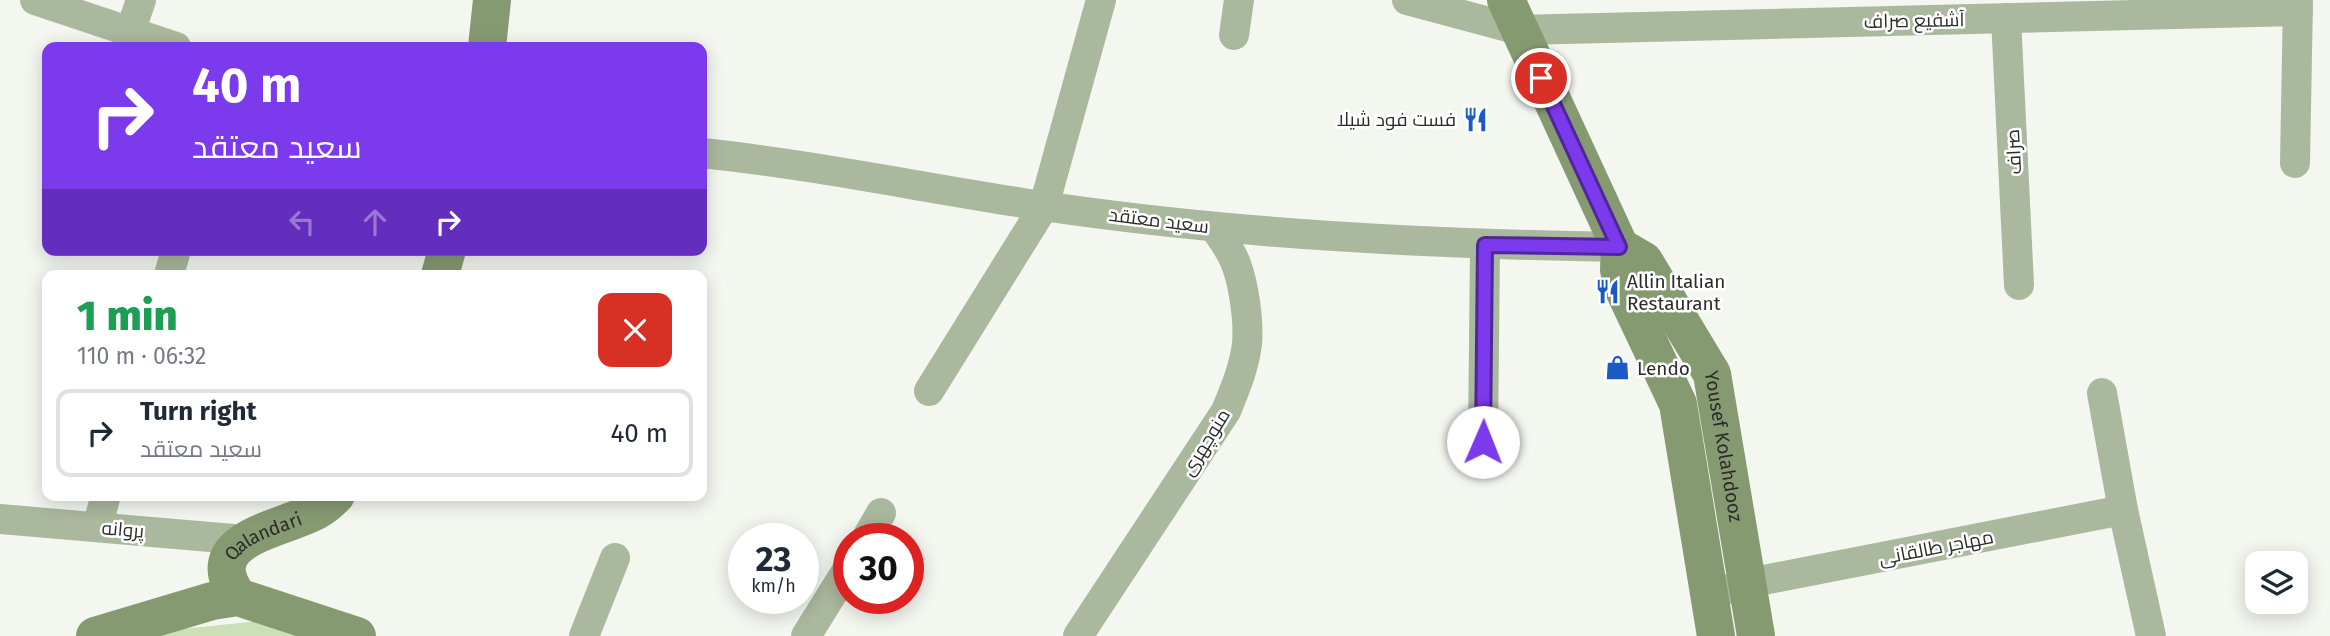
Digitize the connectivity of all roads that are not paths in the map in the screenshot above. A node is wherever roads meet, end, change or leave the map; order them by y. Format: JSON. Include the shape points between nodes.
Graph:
{"nodes":[{"id":1,"x":35,"y":0,"type":"edge"},
{"id":2,"x":141,"y":0,"type":"edge"},
{"id":3,"x":492,"y":0,"type":"edge"},
{"id":4,"x":1101,"y":0,"type":"edge"},
{"id":5,"x":1239,"y":0,"type":"edge"},
{"id":6,"x":1407,"y":0,"type":"edge"},
{"id":7,"x":2298,"y":6,"type":"edge"},
{"id":8,"x":1760,"y":12,"type":"edge"},
{"id":9,"x":1512,"y":15,"type":"edge"},
{"id":10,"x":2006,"y":18,"type":"junction"},
{"id":11,"x":130,"y":32,"type":"junction"},
{"id":12,"x":1234,"y":35,"type":"dead end"},
{"id":13,"x":161,"y":42,"type":"edge"},
{"id":14,"x":488,"y":42,"type":"edge"},
{"id":15,"x":707,"y":154,"type":"edge"},
{"id":16,"x":2295,"y":163,"type":"dead end"},
{"id":17,"x":1044,"y":206,"type":"junction"},
{"id":18,"x":1214,"y":227,"type":"junction"},
{"id":19,"x":1485,"y":245,"type":"junction"},
{"id":20,"x":1619,"y":247,"type":"junction"},
{"id":21,"x":2019,"y":285,"type":"dead end"},
{"id":22,"x":929,"y":390,"type":"dead end"},
{"id":23,"x":2102,"y":393,"type":"dead end"},
{"id":24,"x":1483,"y":442,"type":"dead end"},
{"id":25,"x":104,"y":501,"type":"edge"},
{"id":26,"x":329,"y":501,"type":"edge"},
{"id":27,"x":2123,"y":510,"type":"junction"},
{"id":28,"x":881,"y":513,"type":"dead end"},
{"id":29,"x":0,"y":519,"type":"edge"},
{"id":30,"x":875,"y":523,"type":"edge"},
{"id":31,"x":97,"y":527,"type":"junction"},
{"id":32,"x":245,"y":540,"type":"junction"},
{"id":33,"x":615,"y":558,"type":"dead end"},
{"id":34,"x":1748,"y":583,"type":"junction"},
{"id":35,"x":833,"y":593,"type":"edge"},
{"id":36,"x":1708,"y":595,"type":"junction"},
{"id":37,"x":238,"y":597,"type":"junction"},
{"id":38,"x":94,"y":636,"type":"edge"},
{"id":39,"x":357,"y":636,"type":"edge"},
{"id":40,"x":584,"y":636,"type":"edge"},
{"id":41,"x":806,"y":636,"type":"edge"},
{"id":42,"x":1078,"y":636,"type":"edge"},
{"id":43,"x":1716,"y":636,"type":"edge"},
{"id":44,"x":1756,"y":636,"type":"edge"},
{"id":45,"x":2151,"y":636,"type":"edge"}],
"edges":[{"from":1,"to":11,"type":"street"},
{"from":2,"to":11,"type":"street"},
{"from":3,"to":14,"type":"main road"},
{"from":4,"to":17,"type":"street"},
{"from":5,"to":12,"type":"street"},
{"from":6,"to":9,"type":"street","name":"آشفیع صراف"},
{"from":7,"to":10,"type":"street","name":"آشفیع صراف"},
{"from":7,"to":16,"type":"street"},
{"from":8,"to":9,"type":"street","name":"آشفیع صراف"},
{"from":8,"to":10,"type":"street","name":"آشفیع صراف"},
{"from":9,"to":20,"type":"main road","name":"Yousef Kolahdooz"},
{"from":10,"to":21,"type":"street","name":"صراف"},
{"from":11,"to":13,"type":"street"},
{"from":15,"to":17,"type":"street","name":"سعید معتقد"},
{"from":17,"to":18,"type":"street","name":"سعید معتقد"},
{"from":17,"to":22,"type":"street"},
{"from":18,"to":19,"type":"street","name":"سعید معتقد"},
{"from":18,"to":42,"type":"street","name":"منوچهری","via":[[1236,264],[1245,305],[1247,343],[1239,378],[1226,411]]},
{"from":19,"to":20,"type":"street","name":"سعید معتقد"},
{"from":19,"to":24,"type":"street"},
{"from":20,"to":34,"type":"main road","name":"Yousef Kolahdooz","via":[[1644,261],[1712,374]]},
{"from":20,"to":36,"type":"main road","name":"Yousef Kolahdooz","via":[[1624,290],[1678,404]]},
{"from":23,"to":27,"type":"street"},
{"from":25,"to":31,"type":"street"},
{"from":26,"to":32,"type":"main road","name":"Qalandari"},
{"from":27,"to":34,"type":"street","name":"مهاجر طالقانی"},
{"from":27,"to":45,"type":"street"},
{"from":28,"to":30,"type":"street"},
{"from":29,"to":31,"type":"street","name":"پروانه"},
{"from":31,"to":32,"type":"street","name":"پروانه"},
{"from":32,"to":37,"type":"main road","name":"Qalandari","via":[[227,565],[229,584]]},
{"from":33,"to":40,"type":"street"},
{"from":34,"to":36,"type":"street","name":"مهاجر طالقانی"},
{"from":34,"to":44,"type":"main road","name":"Yousef Kolahdooz"},
{"from":35,"to":41,"type":"street"},
{"from":36,"to":43,"type":"main road","name":"Yousef Kolahdooz"},
{"from":37,"to":38,"type":"main road"},
{"from":37,"to":39,"type":"main road"}]}
